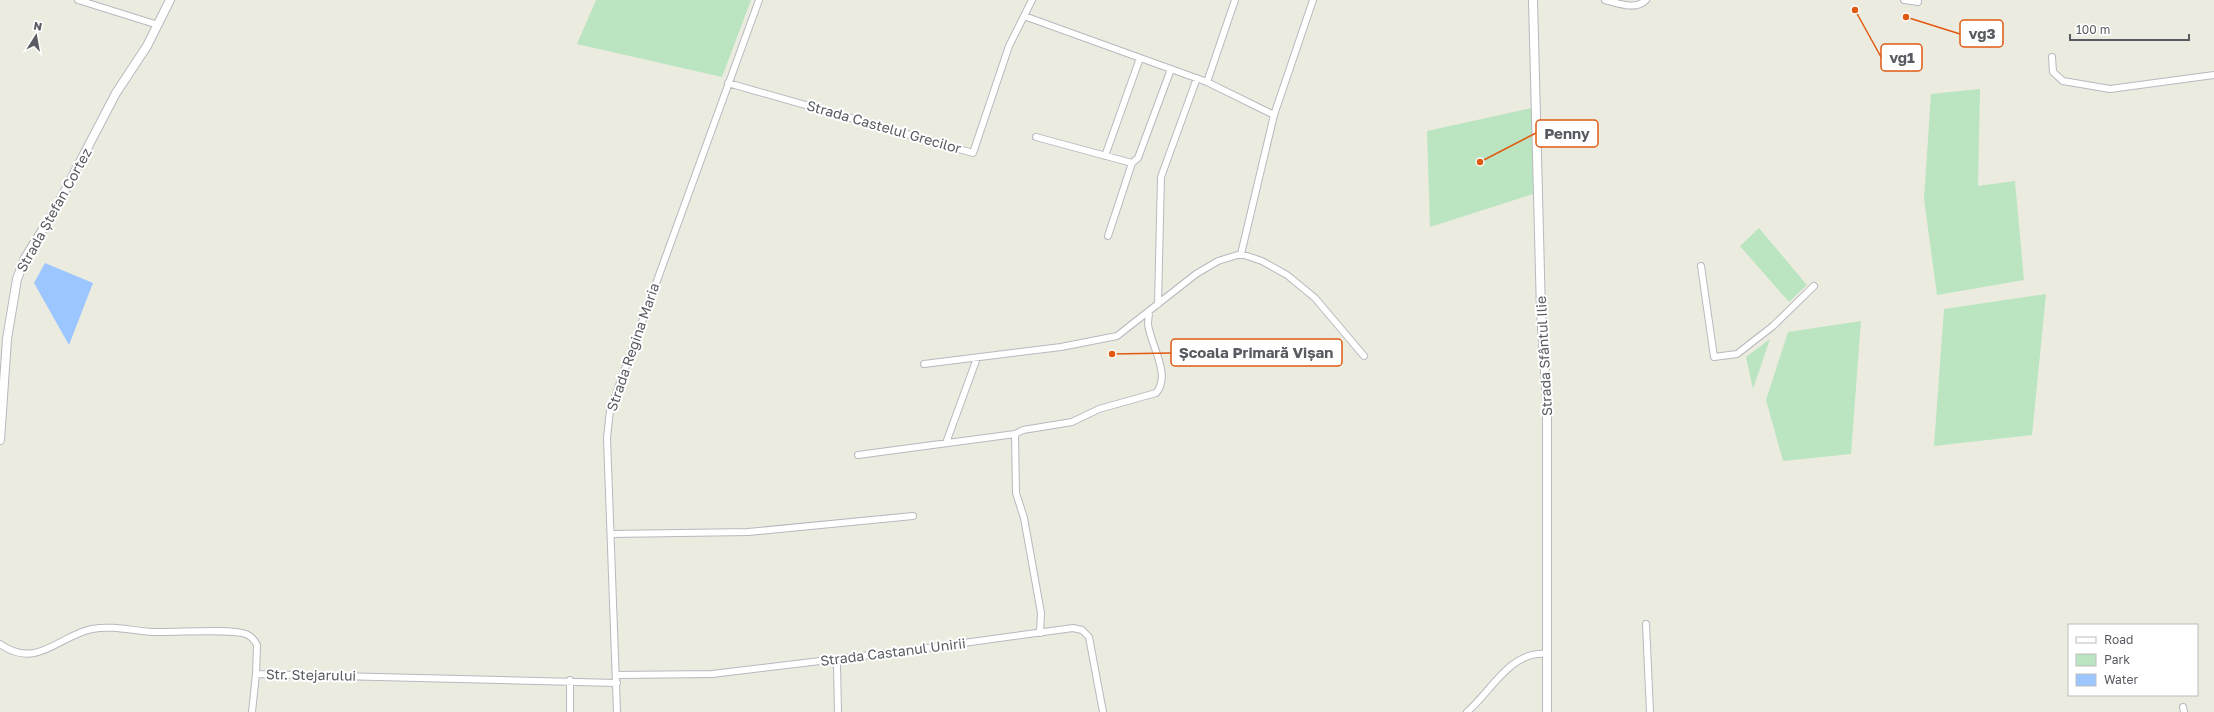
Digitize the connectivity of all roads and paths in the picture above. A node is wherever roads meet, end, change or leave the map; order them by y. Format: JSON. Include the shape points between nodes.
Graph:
{"nodes":[{"id":1,"x":78,"y":0,"type":"edge"},
{"id":2,"x":170,"y":0,"type":"edge"},
{"id":3,"x":759,"y":0,"type":"edge"},
{"id":4,"x":1032,"y":0,"type":"edge"},
{"id":5,"x":1235,"y":0,"type":"edge"},
{"id":6,"x":1313,"y":0,"type":"edge"},
{"id":7,"x":1533,"y":0,"type":"edge"},
{"id":8,"x":1605,"y":0,"type":"edge"},
{"id":9,"x":1646,"y":0,"type":"edge"},
{"id":10,"x":1904,"y":0,"type":"edge"},
{"id":11,"x":1918,"y":2,"type":"dead end"},
{"id":12,"x":1024,"y":16,"type":"junction"},
{"id":13,"x":158,"y":25,"type":"junction"},
{"id":14,"x":2052,"y":57,"type":"dead end"},
{"id":15,"x":1140,"y":58,"type":"junction"},
{"id":16,"x":1171,"y":69,"type":"junction"},
{"id":17,"x":2214,"y":75,"type":"edge"},
{"id":18,"x":1197,"y":78,"type":"junction"},
{"id":19,"x":1207,"y":82,"type":"junction"},
{"id":20,"x":728,"y":83,"type":"junction"},
{"id":21,"x":1274,"y":116,"type":"junction"},
{"id":22,"x":1036,"y":137,"type":"dead end"},
{"id":23,"x":1106,"y":156,"type":"junction"},
{"id":24,"x":1132,"y":163,"type":"junction"},
{"id":25,"x":1108,"y":236,"type":"dead end"},
{"id":26,"x":1241,"y":254,"type":"junction"},
{"id":27,"x":1701,"y":266,"type":"dead end"},
{"id":28,"x":1814,"y":286,"type":"dead end"},
{"id":29,"x":1158,"y":304,"type":"junction"},
{"id":30,"x":1149,"y":311,"type":"junction"},
{"id":31,"x":1364,"y":356,"type":"dead end"},
{"id":32,"x":977,"y":358,"type":"junction"},
{"id":33,"x":924,"y":364,"type":"dead end"},
{"id":34,"x":1014,"y":434,"type":"junction"},
{"id":35,"x":0,"y":440,"type":"edge"},
{"id":36,"x":946,"y":443,"type":"junction"},
{"id":37,"x":858,"y":455,"type":"dead end"},
{"id":38,"x":913,"y":516,"type":"dead end"},
{"id":39,"x":611,"y":534,"type":"junction"},
{"id":40,"x":1646,"y":624,"type":"dead end"},
{"id":41,"x":1040,"y":633,"type":"junction"},
{"id":42,"x":0,"y":644,"type":"edge"},
{"id":43,"x":1547,"y":654,"type":"junction"},
{"id":44,"x":835,"y":659,"type":"junction"},
{"id":45,"x":256,"y":674,"type":"junction"},
{"id":46,"x":617,"y":675,"type":"junction"},
{"id":47,"x":570,"y":680,"type":"junction"},
{"id":48,"x":617,"y":682,"type":"junction"},
{"id":49,"x":252,"y":712,"type":"edge"},
{"id":50,"x":570,"y":712,"type":"edge"},
{"id":51,"x":618,"y":712,"type":"edge"},
{"id":52,"x":838,"y":712,"type":"edge"},
{"id":53,"x":1103,"y":712,"type":"edge"},
{"id":54,"x":1467,"y":712,"type":"edge"},
{"id":55,"x":1547,"y":712,"type":"edge"},
{"id":56,"x":1650,"y":712,"type":"edge"}],
"edges":[{"from":1,"to":13,"type":"street"},
{"from":2,"to":13,"type":"street","name":"Strada Ștefan Cortez"},
{"from":3,"to":20,"type":"street","name":"Strada Regina Maria"},
{"from":4,"to":12,"type":"street","name":"Strada Castelul Grecilor"},
{"from":5,"to":19,"type":"street"},
{"from":6,"to":21,"type":"street"},
{"from":7,"to":43,"type":"street","name":"Strada Sfântul Ilie","via":[[1541,312],[1547,402]]},
{"from":8,"to":9,"type":"street","via":[[1631,6],[1637,6]]},
{"from":10,"to":11,"type":"street"},
{"from":12,"to":15,"type":"street"},
{"from":12,"to":20,"type":"street","name":"Strada Castelul Grecilor","via":[[1009,46],[973,153]]},
{"from":13,"to":35,"type":"street","name":"Strada Ștefan Cortez","via":[[116,93],[55,210],[25,258],[17,279],[7,339]]},
{"from":14,"to":17,"type":"street","via":[[2053,72],[2063,81],[2110,89]]},
{"from":15,"to":16,"type":"street"},
{"from":15,"to":23,"type":"street"},
{"from":16,"to":18,"type":"street"},
{"from":16,"to":24,"type":"street","via":[[1138,158]]},
{"from":18,"to":19,"type":"street"},
{"from":18,"to":29,"type":"street","via":[[1161,177]]},
{"from":19,"to":21,"type":"street"},
{"from":20,"to":39,"type":"street","name":"Strada Regina Maria","via":[[610,410],[607,438]]},
{"from":21,"to":26,"type":"street"},
{"from":22,"to":23,"type":"street"},
{"from":23,"to":24,"type":"street"},
{"from":24,"to":25,"type":"street"},
{"from":26,"to":29,"type":"street","via":[[1218,261],[1196,274]]},
{"from":26,"to":31,"type":"street","via":[[1262,261],[1287,275],[1315,298]]},
{"from":27,"to":28,"type":"street","via":[[1714,357],[1737,354],[1773,326]]},
{"from":29,"to":30,"type":"street"},
{"from":30,"to":32,"type":"street","via":[[1117,336],[1061,347]]},
{"from":30,"to":34,"type":"street","via":[[1148,324],[1161,372],[1156,393],[1099,409],[1072,422],[1023,430]]},
{"from":32,"to":33,"type":"street"},
{"from":32,"to":36,"type":"street"},
{"from":34,"to":36,"type":"street"},
{"from":34,"to":41,"type":"street","via":[[1016,493],[1024,518],[1041,613]]},
{"from":36,"to":37,"type":"street"},
{"from":38,"to":39,"type":"street","via":[[748,532]]},
{"from":39,"to":46,"type":"street","name":"Strada Regina Maria"},
{"from":40,"to":56,"type":"street"},
{"from":41,"to":44,"type":"street","name":"Strada Castanul Unirii"},
{"from":41,"to":53,"type":"street","name":"Strada Castanul Unirii","via":[[1073,628],[1086,633],[1091,645]]},
{"from":42,"to":45,"type":"street","name":"Str. Stejarului","via":[[11,651],[32,654],[54,647],[91,629],[115,626],[151,632],[240,633],[247,634],[257,645]]},
{"from":43,"to":54,"type":"street","via":[[1528,656],[1514,665],[1496,679]]},
{"from":43,"to":55,"type":"street","name":"Strada Sfântul Ilie"},
{"from":44,"to":46,"type":"street","name":"Strada Castanul Unirii","via":[[712,674]]},
{"from":44,"to":52,"type":"street"},
{"from":45,"to":47,"type":"street","name":"Str. Stejarului"},
{"from":45,"to":49,"type":"street"},
{"from":46,"to":48,"type":"street","name":"Strada Regina Maria"},
{"from":47,"to":48,"type":"street","name":"Str. Stejarului"},
{"from":47,"to":50,"type":"street"},
{"from":48,"to":51,"type":"street","name":"Strada Regina Maria"}]}
